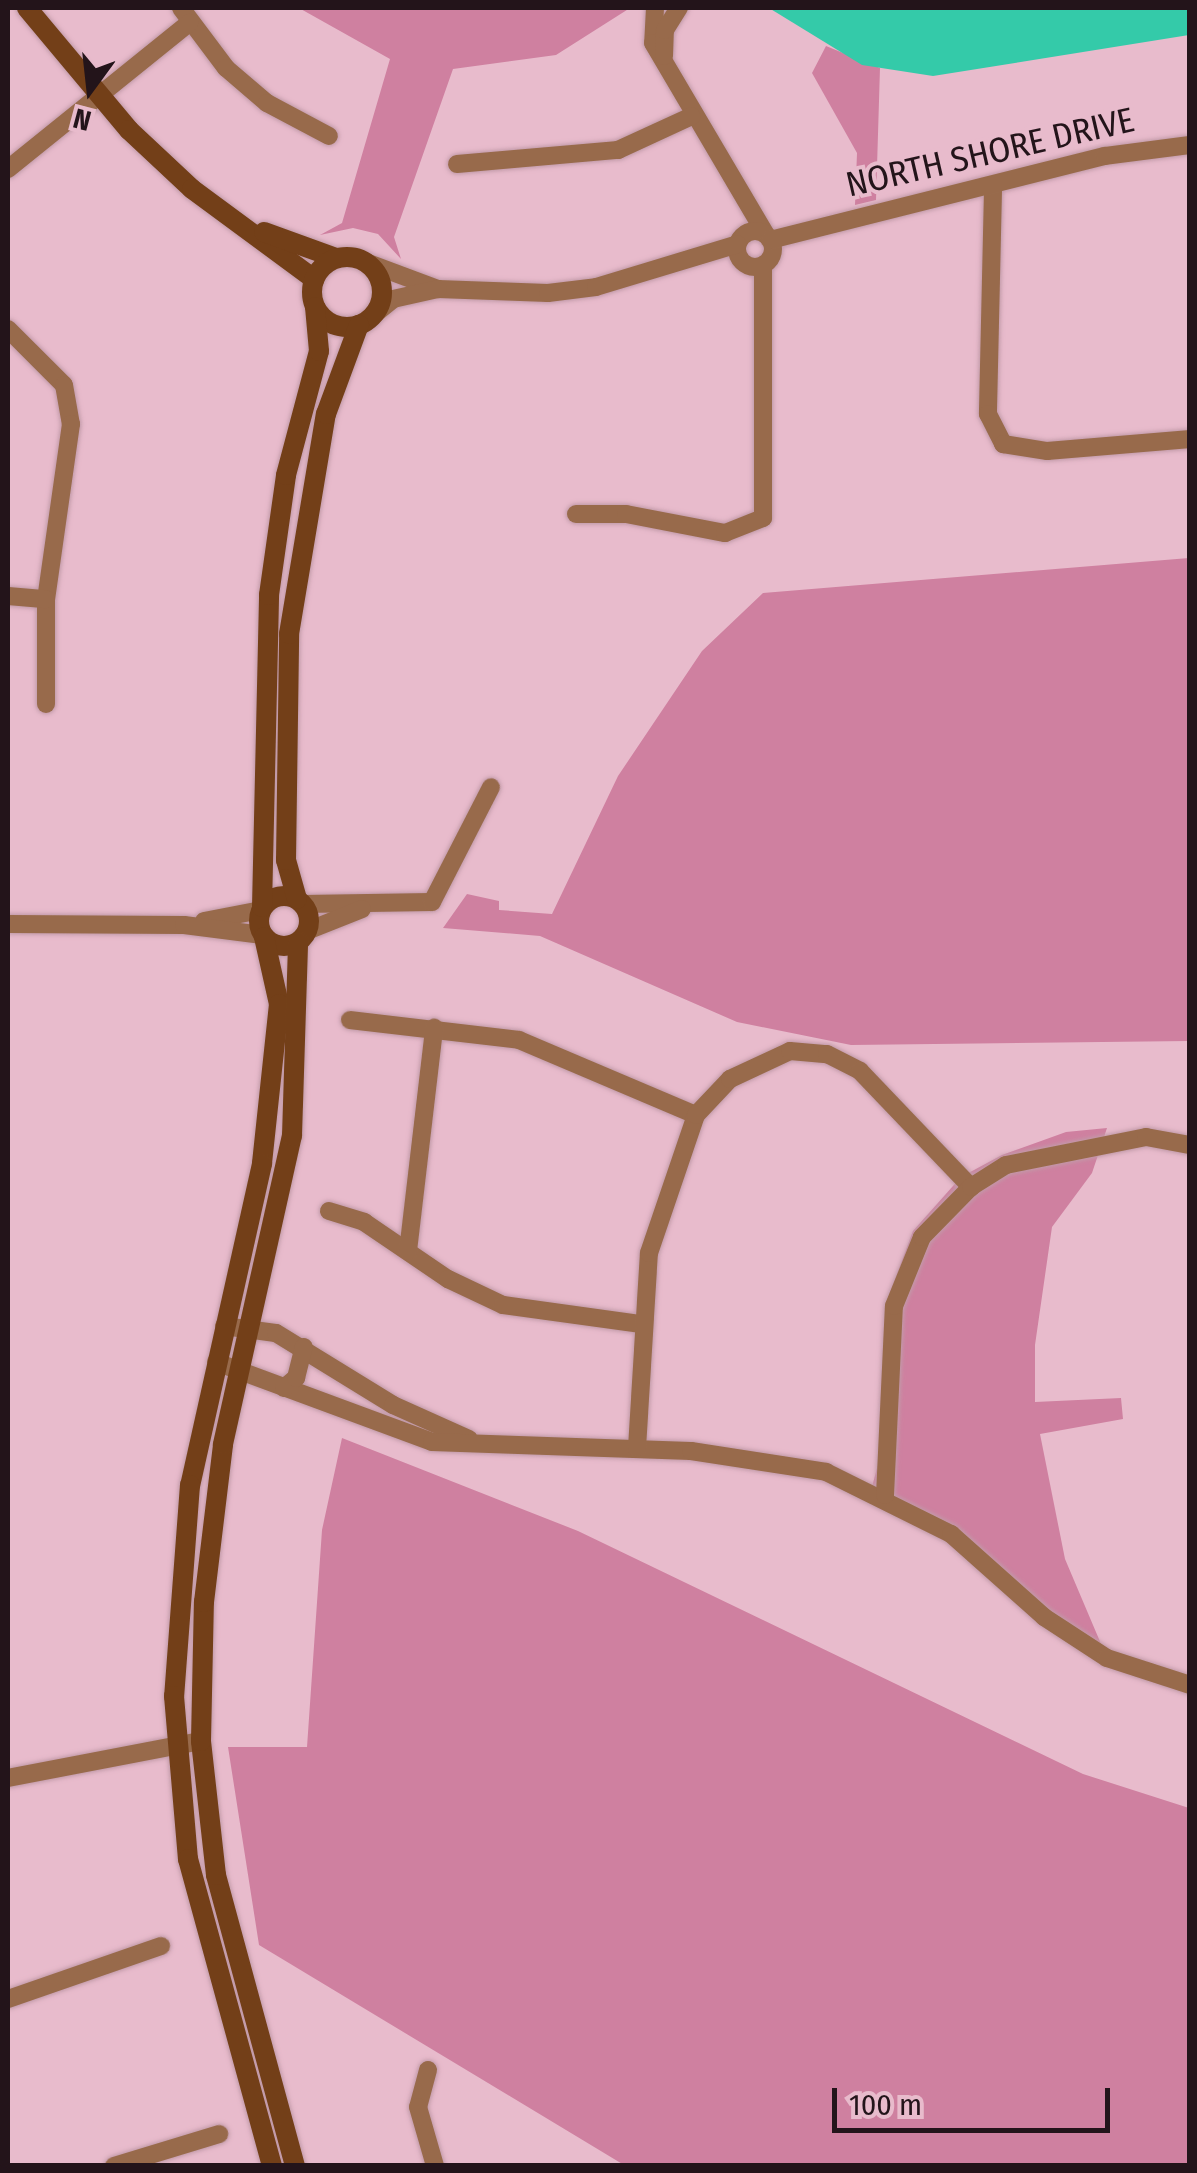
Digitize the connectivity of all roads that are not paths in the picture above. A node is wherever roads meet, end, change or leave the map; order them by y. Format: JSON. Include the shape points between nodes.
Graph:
{"nodes":[{"id":1,"x":26,"y":8,"type":"edge"},
{"id":2,"x":656,"y":8,"type":"edge"},
{"id":3,"x":680,"y":8,"type":"edge"},
{"id":4,"x":185,"y":15,"type":"edge"},
{"id":5,"x":664,"y":56,"type":"junction"},
{"id":6,"x":98,"y":93,"type":"junction"},
{"id":7,"x":692,"y":116,"type":"junction"},
{"id":8,"x":328,"y":136,"type":"dead end"},
{"id":9,"x":1190,"y":145,"type":"edge"},
{"id":10,"x":457,"y":164,"type":"dead end"},
{"id":11,"x":8,"y":170,"type":"edge"},
{"id":12,"x":993,"y":190,"type":"junction"},
{"id":13,"x":734,"y":192,"type":"junction"},
{"id":14,"x":243,"y":224,"type":"junction"},
{"id":15,"x":808,"y":232,"type":"junction"},
{"id":16,"x":768,"y":237,"type":"junction"},
{"id":17,"x":739,"y":241,"type":"junction"},
{"id":18,"x":336,"y":258,"type":"junction"},
{"id":19,"x":694,"y":260,"type":"junction"},
{"id":20,"x":368,"y":263,"type":"junction"},
{"id":21,"x":756,"y":264,"type":"junction"},
{"id":22,"x":314,"y":279,"type":"junction"},
{"id":23,"x":438,"y":290,"type":"junction"},
{"id":24,"x":315,"y":307,"type":"junction"},
{"id":25,"x":367,"y":319,"type":"junction"},
{"id":26,"x":8,"y":329,"type":"edge"},
{"id":27,"x":1190,"y":438,"type":"edge"},
{"id":28,"x":576,"y":514,"type":"dead end"},
{"id":29,"x":8,"y":596,"type":"edge"},
{"id":30,"x":46,"y":600,"type":"junction"},
{"id":31,"x":46,"y":704,"type":"dead end"},
{"id":32,"x":491,"y":788,"type":"dead end"},
{"id":33,"x":300,"y":902,"type":"junction"},
{"id":34,"x":372,"y":905,"type":"junction"},
{"id":35,"x":262,"y":908,"type":"junction"},
{"id":36,"x":8,"y":924,"type":"edge"},
{"id":37,"x":184,"y":925,"type":"junction"},
{"id":38,"x":263,"y":936,"type":"junction"},
{"id":39,"x":302,"y":936,"type":"junction"},
{"id":40,"x":350,"y":1020,"type":"dead end"},
{"id":41,"x":434,"y":1028,"type":"junction"},
{"id":42,"x":696,"y":1115,"type":"junction"},
{"id":43,"x":1190,"y":1145,"type":"edge"},
{"id":44,"x":971,"y":1186,"type":"junction"},
{"id":45,"x":329,"y":1210,"type":"dead end"},
{"id":46,"x":408,"y":1251,"type":"junction"},
{"id":47,"x":640,"y":1324,"type":"junction"},
{"id":48,"x":224,"y":1326,"type":"junction"},
{"id":49,"x":248,"y":1333,"type":"junction"},
{"id":50,"x":304,"y":1347,"type":"junction"},
{"id":51,"x":216,"y":1362,"type":"junction"},
{"id":52,"x":239,"y":1368,"type":"junction"},
{"id":53,"x":284,"y":1388,"type":"junction"},
{"id":54,"x":637,"y":1448,"type":"junction"},
{"id":55,"x":495,"y":1449,"type":"junction"},
{"id":56,"x":885,"y":1495,"type":"junction"},
{"id":57,"x":1190,"y":1685,"type":"edge"},
{"id":58,"x":201,"y":1742,"type":"junction"},
{"id":59,"x":176,"y":1744,"type":"junction"},
{"id":60,"x":8,"y":1778,"type":"edge"},
{"id":61,"x":161,"y":1946,"type":"dead end"},
{"id":62,"x":8,"y":1998,"type":"edge"},
{"id":63,"x":428,"y":2070,"type":"dead end"},
{"id":64,"x":219,"y":2134,"type":"dead end"},
{"id":65,"x":114,"y":2166,"type":"edge"},
{"id":66,"x":272,"y":2166,"type":"edge"},
{"id":67,"x":294,"y":2166,"type":"edge"},
{"id":68,"x":435,"y":2166,"type":"edge"}],
"edges":[{"from":1,"to":6,"type":"street"},
{"from":2,"to":5,"type":"street","via":[[650,30]]},
{"from":3,"to":5,"type":"street","via":[[664,30]]},
{"from":4,"to":6,"type":"street"},
{"from":4,"to":8,"type":"street","via":[[267,103]]},
{"from":5,"to":7,"type":"street"},
{"from":6,"to":11,"type":"street"},
{"from":6,"to":14,"type":"street","via":[[192,189]]},
{"from":7,"to":10,"type":"street","via":[[618,150]]},
{"from":7,"to":13,"type":"street"},
{"from":9,"to":12,"type":"street","name":"NORTH SHORE DRIVE","via":[[1105,156]]},
{"from":12,"to":15,"type":"street","name":"NORTH SHORE DRIVE","via":[[912,200]]},
{"from":12,"to":27,"type":"street","via":[[988,414],[1003,444],[1047,451]]},
{"from":13,"to":16,"type":"street"},
{"from":13,"to":17,"type":"street"},
{"from":14,"to":18,"type":"street"},
{"from":14,"to":22,"type":"street"},
{"from":15,"to":16,"type":"street","name":"NORTH SHORE DRIVE"},
{"from":15,"to":21,"type":"street","name":"NORTH SHORE DRIVE"},
{"from":16,"to":17,"type":"street","name":"NORTH SHORE DRIVE"},
{"from":16,"to":21,"type":"street"},
{"from":17,"to":19,"type":"street"},
{"from":17,"to":21,"type":"street"},
{"from":18,"to":20,"type":"street"},
{"from":18,"to":22,"type":"street"},
{"from":19,"to":21,"type":"street"},
{"from":19,"to":23,"type":"street","via":[[548,293]]},
{"from":20,"to":23,"type":"street"},
{"from":20,"to":25,"type":"street","via":[[383,292]]},
{"from":21,"to":28,"type":"street","via":[[762,288],[763,518],[725,532],[626,514]]},
{"from":22,"to":24,"type":"street"},
{"from":23,"to":25,"type":"street","via":[[392,298]]},
{"from":24,"to":25,"type":"street","via":[[329,322]]},
{"from":24,"to":35,"type":"street","via":[[320,352],[286,475],[269,595]]},
{"from":25,"to":33,"type":"street","via":[[326,414],[290,634],[286,860]]},
{"from":26,"to":30,"type":"street","via":[[64,385],[71,424]]},
{"from":29,"to":30,"type":"street"},
{"from":30,"to":31,"type":"street"},
{"from":32,"to":34,"type":"street","via":[[432,902]]},
{"from":33,"to":34,"type":"street"},
{"from":33,"to":35,"type":"street","via":[[282,896]]},
{"from":33,"to":39,"type":"street"},
{"from":34,"to":39,"type":"street"},
{"from":35,"to":37,"type":"street"},
{"from":35,"to":38,"type":"street"},
{"from":36,"to":37,"type":"street"},
{"from":37,"to":38,"type":"street"},
{"from":38,"to":39,"type":"street","via":[[284,946]]},
{"from":38,"to":48,"type":"street","via":[[278,987],[270,1085],[256,1202]]},
{"from":39,"to":49,"type":"street","via":[[292,1136]]},
{"from":40,"to":41,"type":"street"},
{"from":41,"to":42,"type":"street","via":[[520,1040]]},
{"from":41,"to":46,"type":"street"},
{"from":42,"to":44,"type":"street","via":[[758,1060],[790,1050],[827,1054],[860,1071]]},
{"from":42,"to":47,"type":"street","via":[[648,1254]]},
{"from":43,"to":44,"type":"street","via":[[1146,1137],[1070,1147],[1006,1165]]},
{"from":44,"to":56,"type":"street","via":[[922,1238],[894,1306],[894,1436]]},
{"from":45,"to":46,"type":"street","via":[[364,1222]]},
{"from":46,"to":47,"type":"street","via":[[503,1305]]},
{"from":47,"to":54,"type":"street"},
{"from":48,"to":49,"type":"street"},
{"from":48,"to":51,"type":"street"},
{"from":49,"to":50,"type":"street","via":[[267,1330]]},
{"from":49,"to":52,"type":"street"},
{"from":50,"to":53,"type":"street","via":[[296,1378]]},
{"from":50,"to":55,"type":"street","via":[[393,1405]]},
{"from":51,"to":52,"type":"street"},
{"from":51,"to":59,"type":"street","via":[[184,1528]]},
{"from":52,"to":53,"type":"street"},
{"from":52,"to":58,"type":"street","via":[[209,1546]]},
{"from":53,"to":55,"type":"street","via":[[432,1442]]},
{"from":54,"to":55,"type":"street"},
{"from":54,"to":56,"type":"street","via":[[754,1458],[826,1472]]},
{"from":56,"to":57,"type":"street","via":[[951,1534],[1044,1617],[1107,1658]]},
{"from":58,"to":59,"type":"street"},
{"from":58,"to":67,"type":"street","via":[[216,1874]]},
{"from":59,"to":60,"type":"street"},
{"from":59,"to":66,"type":"street","via":[[198,1904]]},
{"from":61,"to":62,"type":"street"},
{"from":63,"to":68,"type":"street","via":[[418,2107]]},
{"from":64,"to":65,"type":"street"}]}
